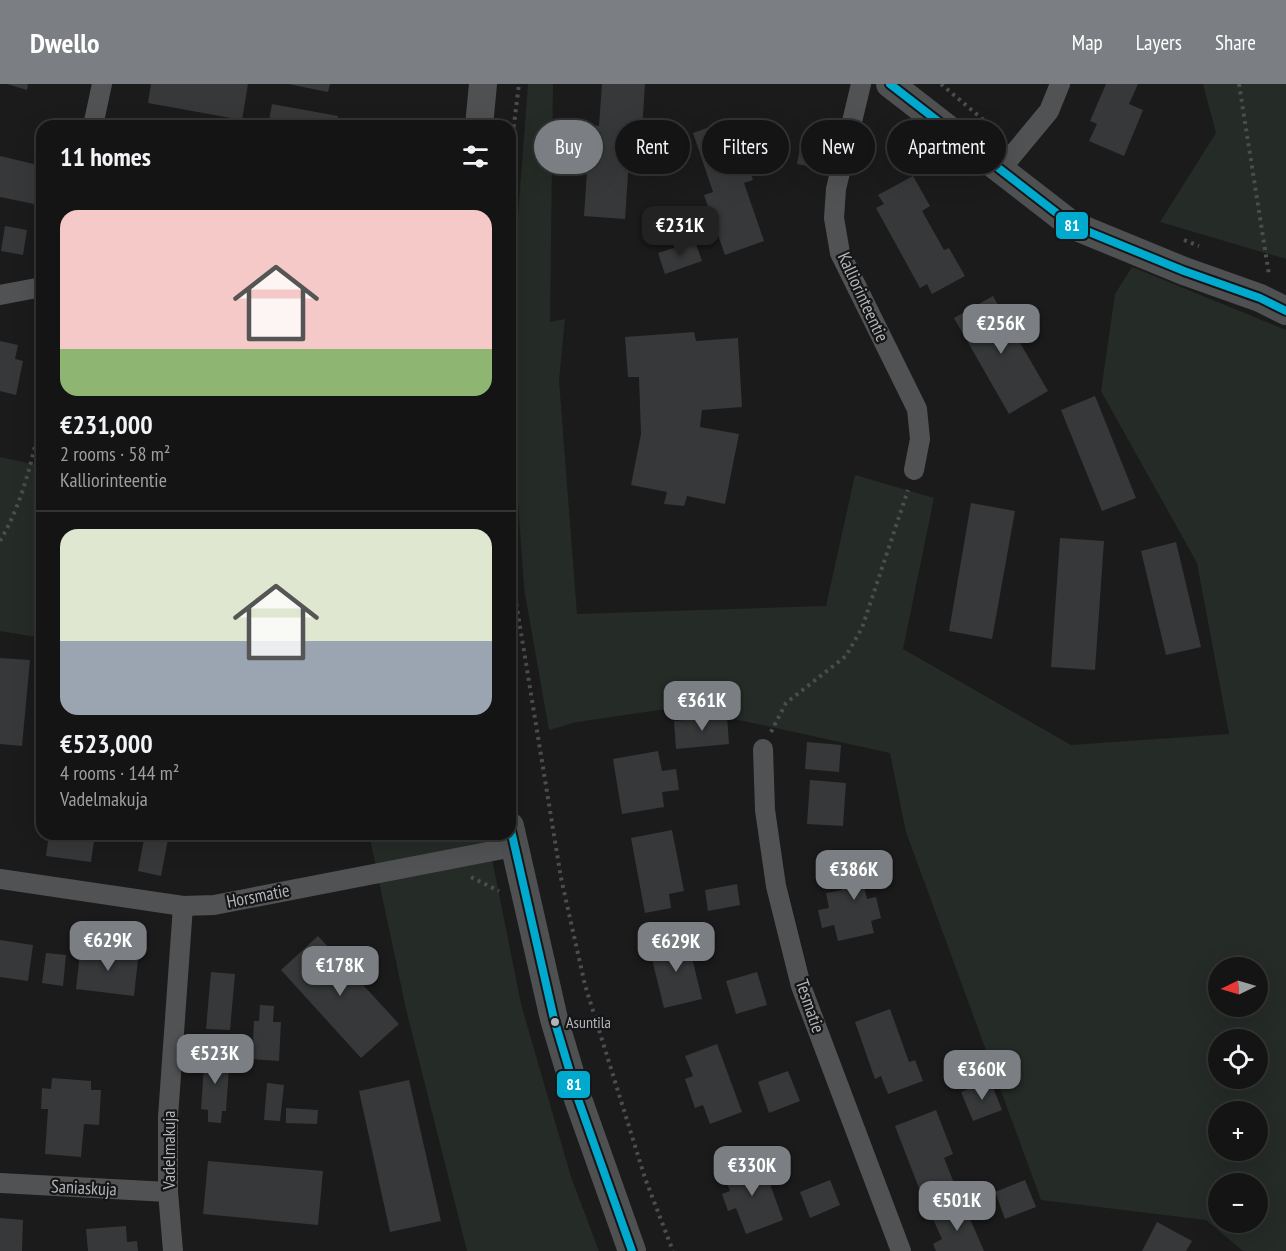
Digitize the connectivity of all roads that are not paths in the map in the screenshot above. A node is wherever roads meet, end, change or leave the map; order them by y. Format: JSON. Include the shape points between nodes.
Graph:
{"nodes":[{"id":1,"x":102,"y":84,"type":"edge"},
{"id":2,"x":483,"y":84,"type":"edge"},
{"id":3,"x":861,"y":84,"type":"edge"},
{"id":4,"x":890,"y":84,"type":"edge"},
{"id":5,"x":1060,"y":84,"type":"edge"},
{"id":6,"x":94,"y":120,"type":"edge"},
{"id":7,"x":480,"y":120,"type":"edge"},
{"id":8,"x":936,"y":120,"type":"edge"},
{"id":9,"x":1006,"y":163,"type":"edge"},
{"id":10,"x":1005,"y":174,"type":"edge"},
{"id":11,"x":36,"y":288,"type":"edge"},
{"id":12,"x":0,"y":295,"type":"edge"},
{"id":13,"x":1286,"y":311,"type":"edge"},
{"id":14,"x":914,"y":470,"type":"road end"},
{"id":15,"x":763,"y":749,"type":"road end"},
{"id":16,"x":499,"y":840,"type":"edge"},
{"id":17,"x":513,"y":840,"type":"edge"},
{"id":18,"x":0,"y":879,"type":"edge"},
{"id":19,"x":183,"y":906,"type":"junction"},
{"id":20,"x":0,"y":1183,"type":"edge"},
{"id":21,"x":168,"y":1192,"type":"junction"},
{"id":22,"x":173,"y":1251,"type":"edge"},
{"id":23,"x":632,"y":1251,"type":"edge"},
{"id":24,"x":901,"y":1251,"type":"edge"}],
"edges":[{"from":1,"to":6,"type":"street"},
{"from":2,"to":7,"type":"street"},
{"from":3,"to":14,"type":"street","name":"Kalliorinteentie","via":[[836,189],[834,218],[840,253],[917,409],[920,439]]},
{"from":4,"to":8,"type":"street"},
{"from":5,"to":9,"type":"street","via":[[1049,111]]},
{"from":10,"to":13,"type":"street","via":[[1072,225]]},
{"from":11,"to":12,"type":"street"},
{"from":15,"to":24,"type":"street","name":"Tesmatie","via":[[765,810],[776,886],[801,986]]},
{"from":16,"to":19,"type":"street","name":"Horsmatie","via":[[214,905]]},
{"from":17,"to":23,"type":"street","via":[[554,1019]]},
{"from":18,"to":19,"type":"street","name":"Horsmatie"},
{"from":19,"to":21,"type":"street","name":"Vadelmakuja","via":[[168,1117]]},
{"from":20,"to":21,"type":"street","name":"Saniaskuja"},
{"from":21,"to":22,"type":"street","name":"Vadelmakuja"}]}
